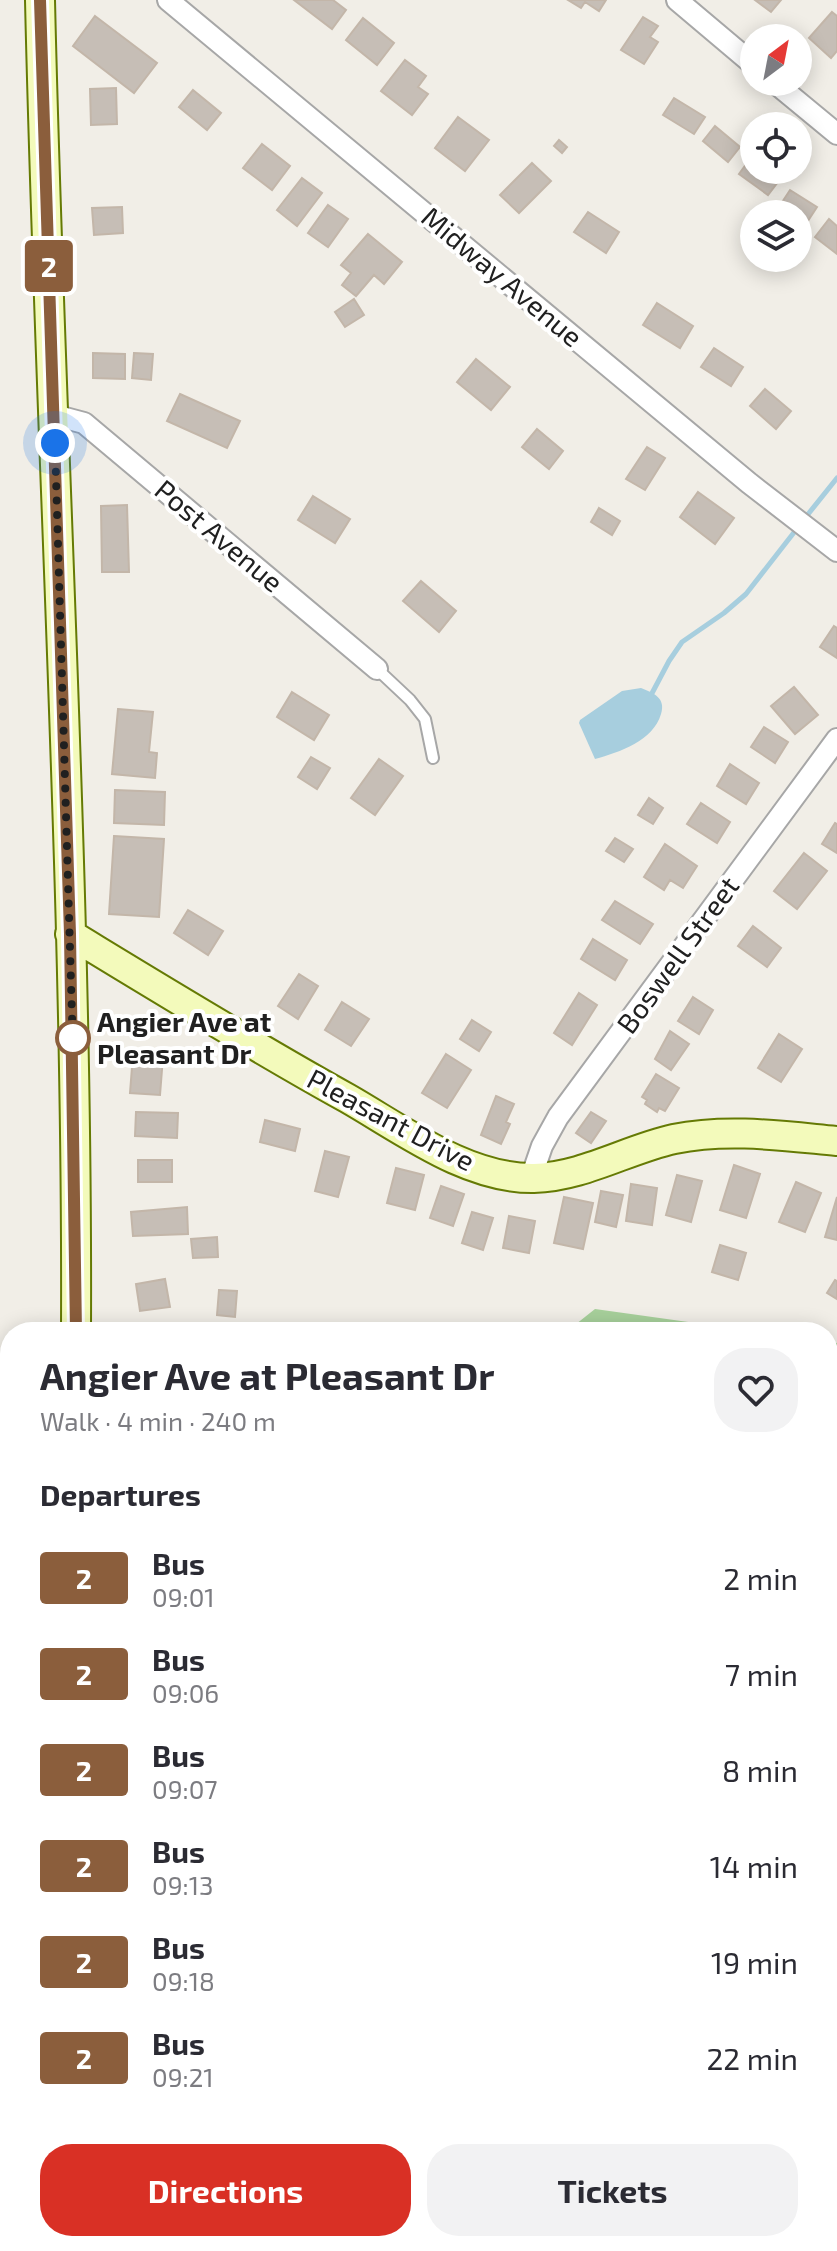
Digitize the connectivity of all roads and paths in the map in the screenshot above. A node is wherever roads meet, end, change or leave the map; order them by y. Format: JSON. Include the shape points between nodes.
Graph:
{"nodes":[{"id":1,"x":40,"y":0,"type":"edge"},
{"id":2,"x":168,"y":0,"type":"edge"},
{"id":3,"x":677,"y":0,"type":"edge"},
{"id":4,"x":740,"y":53,"type":"edge"},
{"id":5,"x":791,"y":96,"type":"edge"},
{"id":6,"x":837,"y":134,"type":"edge"},
{"id":7,"x":54,"y":415,"type":"junction"},
{"id":8,"x":837,"y":551,"type":"edge"},
{"id":9,"x":377,"y":669,"type":"joint"},
{"id":10,"x":837,"y":739,"type":"edge"},
{"id":11,"x":433,"y":758,"type":"dead end"},
{"id":12,"x":70,"y":934,"type":"junction"},
{"id":13,"x":837,"y":1141,"type":"edge"},
{"id":14,"x":531,"y":1178,"type":"junction"},
{"id":15,"x":76,"y":1322,"type":"edge"}],
"edges":[{"from":1,"to":7,"type":"main road"},
{"from":2,"to":8,"type":"street","name":"Midway Avenue"},
{"from":3,"to":4,"type":"street"},
{"from":5,"to":6,"type":"street"},
{"from":7,"to":9,"type":"street","name":"Post Avenue","via":[[84,423]]},
{"from":7,"to":12,"type":"main road"},
{"from":9,"to":11,"type":"lane","via":[[425,719]]},
{"from":10,"to":14,"type":"street","name":"Boswell Street","via":[[558,1117]]},
{"from":12,"to":14,"type":"main road","name":"Pleasant Drive","via":[[446,1154],[493,1172]]},
{"from":12,"to":15,"type":"main road"},
{"from":13,"to":14,"type":"main road","name":"Pleasant Drive","via":[[760,1133],[700,1135],[568,1173]]}]}
